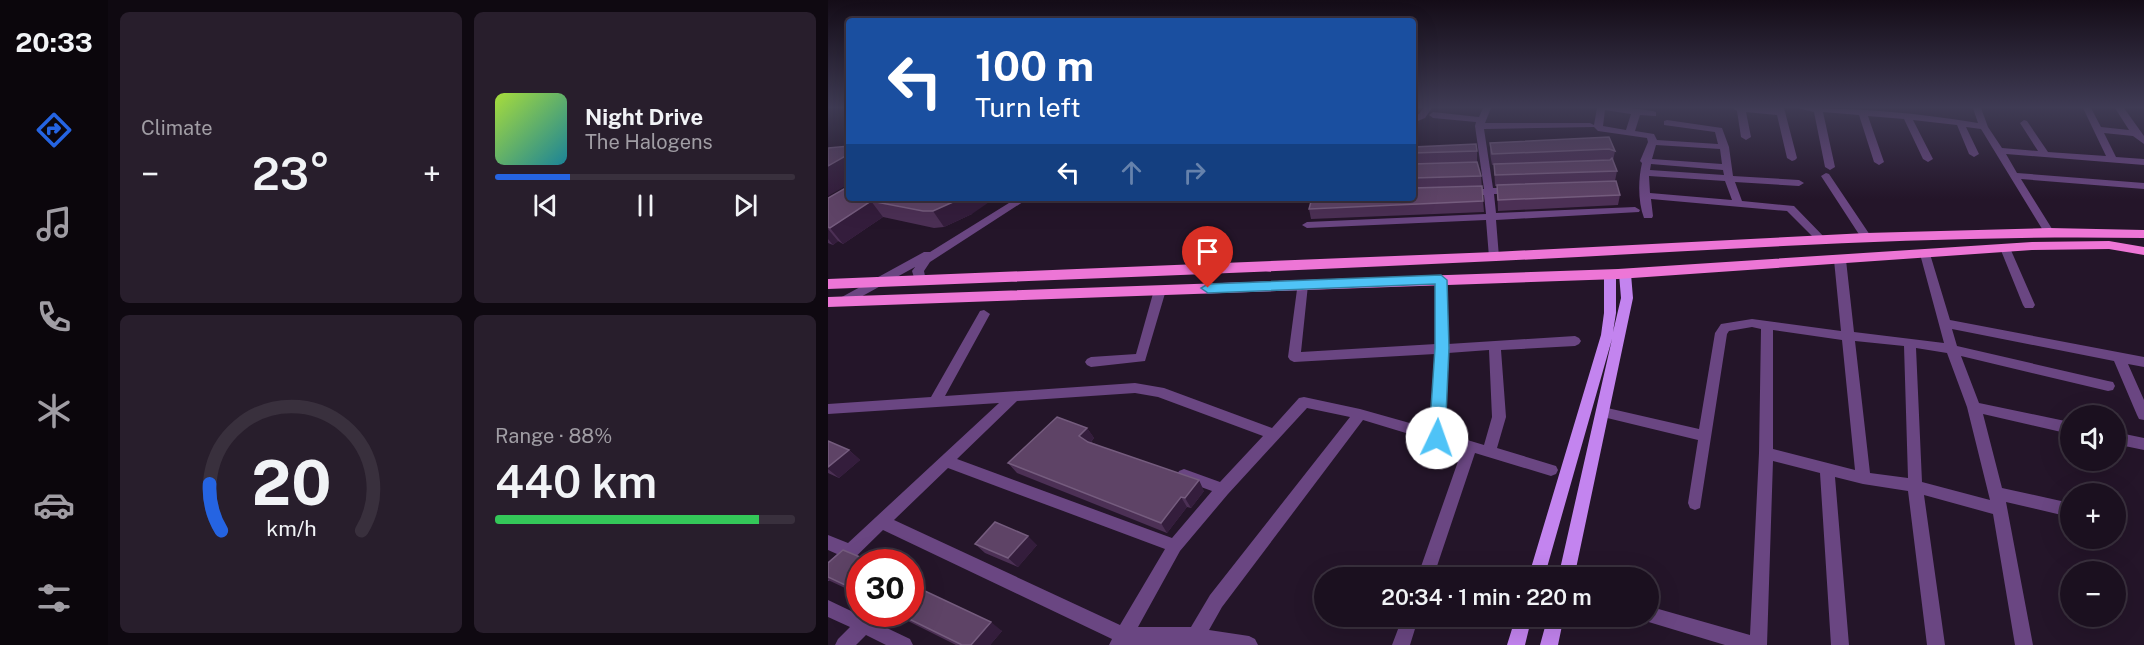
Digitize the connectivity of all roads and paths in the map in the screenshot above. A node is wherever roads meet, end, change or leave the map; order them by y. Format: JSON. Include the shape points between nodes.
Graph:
{"nodes":[{"id":1,"x":1481,"y":138,"type":"edge"},
{"id":2,"x":1652,"y":138,"type":"edge"},
{"id":3,"x":1721,"y":138,"type":"edge"},
{"id":4,"x":1787,"y":138,"type":"edge"},
{"id":5,"x":1823,"y":138,"type":"edge"},
{"id":6,"x":1871,"y":138,"type":"edge"},
{"id":7,"x":1918,"y":138,"type":"edge"},
{"id":8,"x":1967,"y":138,"type":"edge"},
{"id":9,"x":1991,"y":138,"type":"edge"},
{"id":10,"x":2034,"y":138,"type":"edge"},
{"id":11,"x":2102,"y":138,"type":"edge"},
{"id":12,"x":1653,"y":142,"type":"junction"},
{"id":13,"x":1724,"y":147,"type":"junction"},
{"id":14,"x":1481,"y":148,"type":"junction"},
{"id":15,"x":1492,"y":148,"type":"edge"},
{"id":16,"x":1999,"y":151,"type":"junction"},
{"id":17,"x":1974,"y":154,"type":"dead end"},
{"id":18,"x":2045,"y":155,"type":"junction"},
{"id":19,"x":1792,"y":158,"type":"dead end"},
{"id":20,"x":1928,"y":159,"type":"dead end"},
{"id":21,"x":1646,"y":161,"type":"junction"},
{"id":22,"x":2113,"y":161,"type":"junction"},
{"id":23,"x":1879,"y":162,"type":"dead end"},
{"id":24,"x":2144,"y":162,"type":"edge"},
{"id":25,"x":1472,"y":167,"type":"edge"},
{"id":26,"x":1484,"y":169,"type":"junction"},
{"id":27,"x":1496,"y":170,"type":"edge"},
{"id":28,"x":1644,"y":173,"type":"junction"},
{"id":29,"x":1727,"y":173,"type":"junction"},
{"id":30,"x":2015,"y":176,"type":"junction"},
{"id":31,"x":1799,"y":183,"type":"dead end"},
{"id":32,"x":2144,"y":186,"type":"edge"},
{"id":33,"x":1523,"y":190,"type":"edge"},
{"id":34,"x":1456,"y":192,"type":"edge"},
{"id":35,"x":1489,"y":192,"type":"junction"},
{"id":36,"x":1645,"y":196,"type":"junction"},
{"id":37,"x":1019,"y":201,"type":"edge"},
{"id":38,"x":1738,"y":203,"type":"junction"},
{"id":39,"x":1635,"y":210,"type":"dead end"},
{"id":40,"x":1648,"y":216,"type":"dead end"},
{"id":41,"x":1491,"y":217,"type":"junction"},
{"id":42,"x":1308,"y":225,"type":"dead end"},
{"id":43,"x":2049,"y":232,"type":"junction"},
{"id":44,"x":1866,"y":237,"type":"junction"},
{"id":45,"x":2142,"y":239,"type":"edge"},
{"id":46,"x":1822,"y":240,"type":"junction"},
{"id":47,"x":943,"y":248,"type":"junction"},
{"id":48,"x":2005,"y":248,"type":"junction"},
{"id":49,"x":1925,"y":254,"type":"junction"},
{"id":50,"x":1494,"y":257,"type":"junction"},
{"id":51,"x":1840,"y":260,"type":"junction"},
{"id":52,"x":1618,"y":274,"type":"junction"},
{"id":53,"x":1441,"y":280,"type":"junction"},
{"id":54,"x":920,"y":281,"type":"junction"},
{"id":55,"x":874,"y":282,"type":"junction"},
{"id":56,"x":828,"y":284,"type":"edge"},
{"id":57,"x":1302,"y":285,"type":"junction"},
{"id":58,"x":1160,"y":290,"type":"junction"},
{"id":59,"x":844,"y":300,"type":"junction"},
{"id":60,"x":828,"y":302,"type":"edge"},
{"id":61,"x":2029,"y":305,"type":"dead end"},
{"id":62,"x":984,"y":314,"type":"dead end"},
{"id":63,"x":1945,"y":323,"type":"junction"},
{"id":64,"x":1767,"y":325,"type":"junction"},
{"id":65,"x":1848,"y":336,"type":"junction"},
{"id":66,"x":1575,"y":341,"type":"dead end"},
{"id":67,"x":1910,"y":342,"type":"junction"},
{"id":68,"x":1495,"y":345,"type":"junction"},
{"id":69,"x":1442,"y":348,"type":"junction"},
{"id":70,"x":1952,"y":349,"type":"junction"},
{"id":71,"x":2118,"y":358,"type":"junction"},
{"id":72,"x":1091,"y":362,"type":"dead end"},
{"id":73,"x":2144,"y":362,"type":"edge"},
{"id":74,"x":2108,"y":386,"type":"dead end"},
{"id":75,"x":1013,"y":397,"type":"junction"},
{"id":76,"x":935,"y":402,"type":"junction"},
{"id":77,"x":1974,"y":407,"type":"junction"},
{"id":78,"x":828,"y":410,"type":"edge"},
{"id":79,"x":1603,"y":412,"type":"junction"},
{"id":80,"x":1360,"y":414,"type":"junction"},
{"id":81,"x":2144,"y":415,"type":"edge"},
{"id":82,"x":2060,"y":426,"type":"edge"},
{"id":83,"x":1273,"y":434,"type":"junction"},
{"id":84,"x":1704,"y":436,"type":"junction"},
{"id":85,"x":1437,"y":438,"type":"junction"},
{"id":86,"x":2126,"y":440,"type":"edge"},
{"id":87,"x":2144,"y":444,"type":"edge"},
{"id":88,"x":1470,"y":446,"type":"junction"},
{"id":89,"x":1489,"y":452,"type":"junction"},
{"id":90,"x":1766,"y":453,"type":"junction"},
{"id":91,"x":945,"y":461,"type":"junction"},
{"id":92,"x":1167,"y":470,"type":"edge"},
{"id":93,"x":1551,"y":470,"type":"dead end"},
{"id":94,"x":1827,"y":470,"type":"junction"},
{"id":95,"x":1863,"y":478,"type":"junction"},
{"id":96,"x":1915,"y":486,"type":"junction"},
{"id":97,"x":1223,"y":489,"type":"junction"},
{"id":98,"x":1996,"y":493,"type":"junction"},
{"id":99,"x":1695,"y":503,"type":"dead end"},
{"id":100,"x":2060,"y":508,"type":"edge"},
{"id":101,"x":2000,"y":509,"type":"junction"},
{"id":102,"x":881,"y":522,"type":"junction"},
{"id":103,"x":828,"y":542,"type":"edge"},
{"id":104,"x":1175,"y":546,"type":"junction"},
{"id":105,"x":853,"y":549,"type":"edge"},
{"id":106,"x":846,"y":550,"type":"edge"},
{"id":107,"x":846,"y":556,"type":"edge"},
{"id":108,"x":1429,"y":567,"type":"edge"},
{"id":109,"x":1539,"y":567,"type":"edge"},
{"id":110,"x":1568,"y":567,"type":"edge"},
{"id":111,"x":828,"y":573,"type":"edge"},
{"id":112,"x":828,"y":608,"type":"edge"},
{"id":113,"x":846,"y":616,"type":"edge"},
{"id":114,"x":1659,"y":617,"type":"edge"},
{"id":115,"x":862,"y":627,"type":"edge"},
{"id":116,"x":868,"y":627,"type":"edge"},
{"id":117,"x":1407,"y":627,"type":"edge"},
{"id":118,"x":1521,"y":627,"type":"edge"},
{"id":119,"x":1553,"y":627,"type":"edge"},
{"id":120,"x":1196,"y":636,"type":"junction"},
{"id":121,"x":1121,"y":640,"type":"edge"},
{"id":122,"x":844,"y":645,"type":"edge"},
{"id":123,"x":904,"y":645,"type":"edge"},
{"id":124,"x":1249,"y":645,"type":"edge"},
{"id":125,"x":1401,"y":645,"type":"edge"},
{"id":126,"x":1516,"y":645,"type":"edge"},
{"id":127,"x":1548,"y":645,"type":"edge"},
{"id":128,"x":1756,"y":645,"type":"edge"},
{"id":129,"x":1840,"y":645,"type":"edge"},
{"id":130,"x":1936,"y":645,"type":"edge"},
{"id":131,"x":2024,"y":645,"type":"edge"}],
"edges":[{"from":1,"to":14,"type":"street"},
{"from":2,"to":12,"type":"street"},
{"from":3,"to":13,"type":"street"},
{"from":4,"to":19,"type":"street"},
{"from":5,"to":44,"type":"street","via":[[1828,171]]},
{"from":6,"to":23,"type":"street"},
{"from":7,"to":20,"type":"street"},
{"from":8,"to":17,"type":"street"},
{"from":9,"to":16,"type":"street"},
{"from":10,"to":18,"type":"street"},
{"from":11,"to":22,"type":"street"},
{"from":12,"to":13,"type":"street"},
{"from":12,"to":21,"type":"street"},
{"from":13,"to":29,"type":"street"},
{"from":14,"to":15,"type":"street"},
{"from":14,"to":26,"type":"street"},
{"from":16,"to":18,"type":"street"},
{"from":16,"to":30,"type":"street"},
{"from":18,"to":22,"type":"street"},
{"from":21,"to":28,"type":"street"},
{"from":21,"to":29,"type":"street"},
{"from":22,"to":24,"type":"street"},
{"from":25,"to":26,"type":"street"},
{"from":26,"to":27,"type":"street"},
{"from":26,"to":35,"type":"street"},
{"from":28,"to":29,"type":"street"},
{"from":28,"to":36,"type":"street"},
{"from":29,"to":31,"type":"street"},
{"from":29,"to":38,"type":"street"},
{"from":30,"to":32,"type":"street"},
{"from":30,"to":43,"type":"street"},
{"from":33,"to":35,"type":"street"},
{"from":34,"to":35,"type":"street"},
{"from":35,"to":41,"type":"street"},
{"from":36,"to":38,"type":"street"},
{"from":36,"to":40,"type":"street"},
{"from":37,"to":47,"type":"street"},
{"from":38,"to":46,"type":"street","via":[[1790,208]]},
{"from":39,"to":41,"type":"street"},
{"from":41,"to":42,"type":"street"},
{"from":41,"to":50,"type":"street"},
{"from":43,"to":44,"type":"main road"},
{"from":43,"to":45,"type":"main road"},
{"from":44,"to":46,"type":"main road"},
{"from":45,"to":48,"type":"main road","via":[[2109,245]]},
{"from":46,"to":50,"type":"main road"},
{"from":47,"to":54,"type":"street","via":[[926,259],[918,271]]},
{"from":47,"to":55,"type":"street"},
{"from":48,"to":49,"type":"main road"},
{"from":48,"to":61,"type":"street"},
{"from":49,"to":51,"type":"main road"},
{"from":49,"to":63,"type":"street"},
{"from":50,"to":54,"type":"main road"},
{"from":51,"to":52,"type":"main road"},
{"from":51,"to":65,"type":"street"},
{"from":52,"to":53,"type":"main road"},
{"from":52,"to":79,"type":"street","via":[[1627,298]]},
{"from":52,"to":109,"type":"street","via":[[1606,335]]},
{"from":53,"to":57,"type":"main road"},
{"from":53,"to":69,"type":"street"},
{"from":54,"to":55,"type":"main road"},
{"from":55,"to":56,"type":"main road"},
{"from":55,"to":59,"type":"street"},
{"from":57,"to":58,"type":"main road"},
{"from":57,"to":69,"type":"street","via":[[1294,357]]},
{"from":58,"to":59,"type":"main road"},
{"from":58,"to":72,"type":"street","via":[[1141,358]]},
{"from":59,"to":60,"type":"main road"},
{"from":62,"to":76,"type":"street"},
{"from":63,"to":70,"type":"street"},
{"from":63,"to":71,"type":"street"},
{"from":64,"to":65,"type":"street"},
{"from":64,"to":84,"type":"street","via":[[1739,323],[1725,327],[1721,333]]},
{"from":64,"to":90,"type":"street"},
{"from":65,"to":67,"type":"street"},
{"from":65,"to":95,"type":"street"},
{"from":66,"to":68,"type":"street"},
{"from":67,"to":70,"type":"street"},
{"from":67,"to":96,"type":"street"},
{"from":68,"to":69,"type":"street"},
{"from":68,"to":89,"type":"street","via":[[1499,417]]},
{"from":69,"to":85,"type":"street"},
{"from":70,"to":74,"type":"street"},
{"from":70,"to":77,"type":"street"},
{"from":71,"to":73,"type":"street"},
{"from":71,"to":81,"type":"street"},
{"from":75,"to":76,"type":"street"},
{"from":75,"to":83,"type":"street","via":[[1135,388],[1160,392]]},
{"from":75,"to":91,"type":"street"},
{"from":76,"to":78,"type":"street"},
{"from":77,"to":82,"type":"street"},
{"from":77,"to":98,"type":"street"},
{"from":79,"to":84,"type":"street"},
{"from":79,"to":110,"type":"street"},
{"from":80,"to":83,"type":"street","via":[[1304,402]]},
{"from":80,"to":85,"type":"street"},
{"from":80,"to":120,"type":"street","via":[[1216,601]]},
{"from":83,"to":97,"type":"street"},
{"from":84,"to":99,"type":"street"},
{"from":85,"to":88,"type":"street"},
{"from":86,"to":87,"type":"street"},
{"from":88,"to":89,"type":"street"},
{"from":88,"to":108,"type":"street"},
{"from":89,"to":93,"type":"street"},
{"from":90,"to":94,"type":"street"},
{"from":90,"to":128,"type":"street"},
{"from":91,"to":102,"type":"street"},
{"from":91,"to":104,"type":"street"},
{"from":92,"to":97,"type":"street"},
{"from":94,"to":95,"type":"street"},
{"from":94,"to":129,"type":"street"},
{"from":95,"to":96,"type":"street"},
{"from":96,"to":101,"type":"street"},
{"from":96,"to":130,"type":"street"},
{"from":97,"to":104,"type":"street"},
{"from":98,"to":100,"type":"street"},
{"from":98,"to":101,"type":"street"},
{"from":101,"to":131,"type":"street"},
{"from":102,"to":105,"type":"street"},
{"from":102,"to":121,"type":"street"},
{"from":103,"to":106,"type":"street"},
{"from":104,"to":121,"type":"street"},
{"from":107,"to":111,"type":"street"},
{"from":112,"to":113,"type":"street"},
{"from":114,"to":128,"type":"street"},
{"from":115,"to":122,"type":"street"},
{"from":116,"to":123,"type":"street"},
{"from":117,"to":125,"type":"street"},
{"from":118,"to":126,"type":"street"},
{"from":119,"to":127,"type":"street"},
{"from":120,"to":121,"type":"street"},
{"from":120,"to":124,"type":"street"}]}
